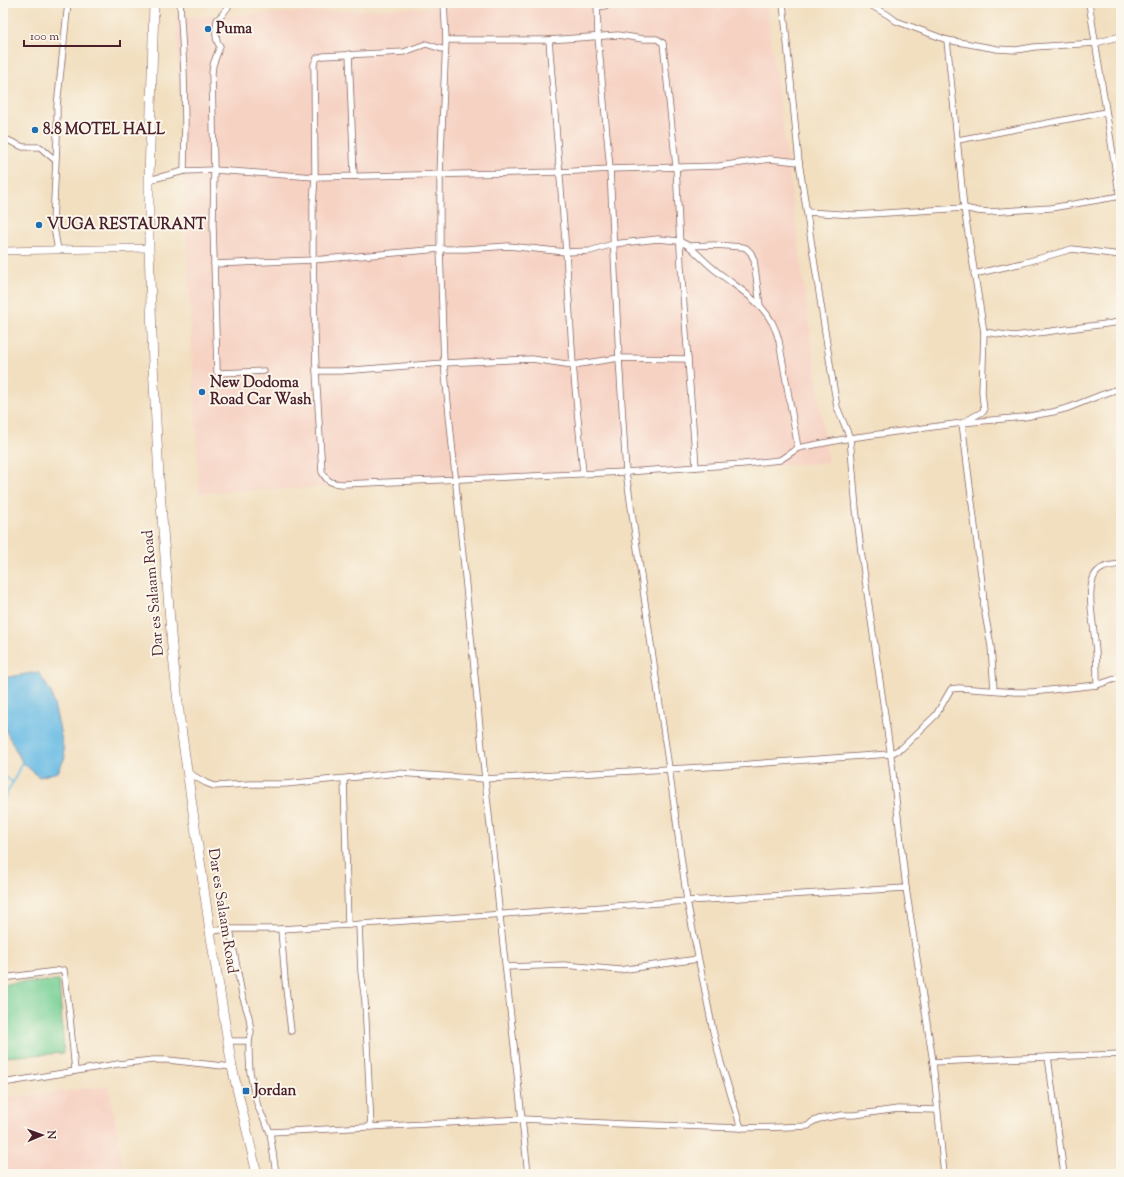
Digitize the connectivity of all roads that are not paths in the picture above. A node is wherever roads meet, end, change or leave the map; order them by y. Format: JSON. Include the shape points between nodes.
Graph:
{"nodes":[{"id":1,"x":68,"y":3,"type":"edge"},
{"id":2,"x":154,"y":3,"type":"edge"},
{"id":3,"x":180,"y":3,"type":"edge"},
{"id":4,"x":231,"y":3,"type":"edge"},
{"id":5,"x":444,"y":3,"type":"edge"},
{"id":6,"x":783,"y":3,"type":"edge"},
{"id":7,"x":867,"y":3,"type":"edge"},
{"id":8,"x":1089,"y":3,"type":"edge"},
{"id":9,"x":597,"y":5,"type":"edge"},
{"id":10,"x":609,"y":5,"type":"dead end"},
{"id":11,"x":1121,"y":36,"type":"edge"},
{"id":12,"x":598,"y":37,"type":"junction"},
{"id":13,"x":446,"y":40,"type":"junction"},
{"id":14,"x":549,"y":40,"type":"junction"},
{"id":15,"x":947,"y":40,"type":"junction"},
{"id":16,"x":1096,"y":43,"type":"junction"},
{"id":17,"x":445,"y":50,"type":"junction"},
{"id":18,"x":349,"y":54,"type":"junction"},
{"id":19,"x":1106,"y":112,"type":"junction"},
{"id":20,"x":3,"y":138,"type":"edge"},
{"id":21,"x":958,"y":140,"type":"junction"},
{"id":22,"x":55,"y":160,"type":"junction"},
{"id":23,"x":799,"y":162,"type":"junction"},
{"id":24,"x":676,"y":166,"type":"junction"},
{"id":25,"x":610,"y":169,"type":"junction"},
{"id":26,"x":214,"y":170,"type":"junction"},
{"id":27,"x":184,"y":171,"type":"junction"},
{"id":28,"x":559,"y":172,"type":"junction"},
{"id":29,"x":440,"y":174,"type":"junction"},
{"id":30,"x":354,"y":176,"type":"junction"},
{"id":31,"x":314,"y":177,"type":"junction"},
{"id":32,"x":148,"y":180,"type":"junction"},
{"id":33,"x":1120,"y":196,"type":"edge"},
{"id":34,"x":1121,"y":205,"type":"edge"},
{"id":35,"x":964,"y":208,"type":"junction"},
{"id":36,"x":807,"y":212,"type":"junction"},
{"id":37,"x":679,"y":241,"type":"junction"},
{"id":38,"x":613,"y":244,"type":"junction"},
{"id":39,"x":690,"y":246,"type":"junction"},
{"id":40,"x":149,"y":248,"type":"junction"},
{"id":41,"x":440,"y":249,"type":"junction"},
{"id":42,"x":58,"y":250,"type":"junction"},
{"id":43,"x":3,"y":251,"type":"edge"},
{"id":44,"x":566,"y":252,"type":"junction"},
{"id":45,"x":1121,"y":255,"type":"edge"},
{"id":46,"x":313,"y":260,"type":"junction"},
{"id":47,"x":214,"y":264,"type":"junction"},
{"id":48,"x":974,"y":274,"type":"junction"},
{"id":49,"x":760,"y":306,"type":"junction"},
{"id":50,"x":1121,"y":322,"type":"edge"},
{"id":51,"x":984,"y":332,"type":"junction"},
{"id":52,"x":618,"y":358,"type":"junction"},
{"id":53,"x":688,"y":359,"type":"junction"},
{"id":54,"x":444,"y":363,"type":"junction"},
{"id":55,"x":573,"y":365,"type":"junction"},
{"id":56,"x":264,"y":371,"type":"dead end"},
{"id":57,"x":316,"y":371,"type":"junction"},
{"id":58,"x":1121,"y":388,"type":"edge"},
{"id":59,"x":962,"y":423,"type":"junction"},
{"id":60,"x":850,"y":438,"type":"junction"},
{"id":61,"x":798,"y":448,"type":"junction"},
{"id":62,"x":696,"y":467,"type":"junction"},
{"id":63,"x":626,"y":472,"type":"junction"},
{"id":64,"x":583,"y":473,"type":"junction"},
{"id":65,"x":455,"y":479,"type":"junction"},
{"id":66,"x":1121,"y":564,"type":"edge"},
{"id":67,"x":1121,"y":678,"type":"edge"},
{"id":68,"x":1097,"y":685,"type":"junction"},
{"id":69,"x":994,"y":690,"type":"junction"},
{"id":70,"x":890,"y":754,"type":"junction"},
{"id":71,"x":669,"y":768,"type":"junction"},
{"id":72,"x":186,"y":772,"type":"junction"},
{"id":73,"x":485,"y":778,"type":"junction"},
{"id":74,"x":344,"y":779,"type":"junction"},
{"id":75,"x":906,"y":888,"type":"junction"},
{"id":76,"x":687,"y":901,"type":"junction"},
{"id":77,"x":499,"y":914,"type":"junction"},
{"id":78,"x":359,"y":924,"type":"junction"},
{"id":79,"x":348,"y":925,"type":"junction"},
{"id":80,"x":230,"y":929,"type":"junction"},
{"id":81,"x":281,"y":929,"type":"junction"},
{"id":82,"x":210,"y":931,"type":"junction"},
{"id":83,"x":698,"y":959,"type":"junction"},
{"id":84,"x":506,"y":967,"type":"junction"},
{"id":85,"x":3,"y":978,"type":"edge"},
{"id":86,"x":291,"y":1031,"type":"dead end"},
{"id":87,"x":249,"y":1041,"type":"junction"},
{"id":88,"x":228,"y":1042,"type":"junction"},
{"id":89,"x":1121,"y":1054,"type":"edge"},
{"id":90,"x":1048,"y":1056,"type":"junction"},
{"id":91,"x":933,"y":1062,"type":"junction"},
{"id":92,"x":232,"y":1067,"type":"junction"},
{"id":93,"x":75,"y":1071,"type":"junction"},
{"id":94,"x":3,"y":1084,"type":"edge"},
{"id":95,"x":938,"y":1110,"type":"junction"},
{"id":96,"x":523,"y":1119,"type":"junction"},
{"id":97,"x":371,"y":1127,"type":"junction"},
{"id":98,"x":741,"y":1128,"type":"junction"},
{"id":99,"x":270,"y":1132,"type":"junction"},
{"id":100,"x":257,"y":1174,"type":"edge"},
{"id":101,"x":276,"y":1174,"type":"edge"},
{"id":102,"x":528,"y":1174,"type":"edge"},
{"id":103,"x":944,"y":1174,"type":"edge"},
{"id":104,"x":1064,"y":1174,"type":"edge"}],
"edges":[{"from":1,"to":22,"type":"street","via":[[57,106]]},
{"from":2,"to":32,"type":"highway","name":"Dar es Salaam Road"},
{"from":3,"to":27,"type":"street","via":[[184,79]]},
{"from":4,"to":26,"type":"street","via":[[217,20],[217,43],[220,46],[212,73]]},
{"from":5,"to":13,"type":"street"},
{"from":6,"to":23,"type":"street"},
{"from":7,"to":15,"type":"street","via":[[896,21]]},
{"from":8,"to":16,"type":"street"},
{"from":9,"to":10,"type":"street"},
{"from":9,"to":12,"type":"street"},
{"from":11,"to":16,"type":"street"},
{"from":12,"to":14,"type":"street"},
{"from":12,"to":24,"type":"street","via":[[618,35],[657,39],[663,43]]},
{"from":12,"to":25,"type":"street"},
{"from":13,"to":14,"type":"street"},
{"from":13,"to":17,"type":"street"},
{"from":14,"to":28,"type":"street"},
{"from":15,"to":16,"type":"street","via":[[1016,50]]},
{"from":15,"to":21,"type":"street"},
{"from":16,"to":19,"type":"street"},
{"from":17,"to":18,"type":"street","via":[[426,44],[404,52]]},
{"from":17,"to":29,"type":"street"},
{"from":18,"to":30,"type":"street"},
{"from":18,"to":31,"type":"street","via":[[323,56],[317,58],[314,64]]},
{"from":19,"to":21,"type":"street"},
{"from":19,"to":33,"type":"street"},
{"from":20,"to":22,"type":"street","via":[[23,147],[40,147]]},
{"from":21,"to":35,"type":"street"},
{"from":22,"to":42,"type":"street","via":[[53,222]]},
{"from":23,"to":24,"type":"street","via":[[770,159],[719,166]]},
{"from":23,"to":36,"type":"street"},
{"from":24,"to":25,"type":"street"},
{"from":24,"to":37,"type":"street"},
{"from":25,"to":28,"type":"street"},
{"from":25,"to":38,"type":"street"},
{"from":26,"to":27,"type":"street"},
{"from":26,"to":31,"type":"street"},
{"from":26,"to":47,"type":"street"},
{"from":27,"to":32,"type":"street"},
{"from":28,"to":29,"type":"street"},
{"from":28,"to":44,"type":"street"},
{"from":29,"to":30,"type":"street"},
{"from":29,"to":41,"type":"street"},
{"from":30,"to":31,"type":"street"},
{"from":31,"to":46,"type":"street"},
{"from":32,"to":40,"type":"highway","name":"Dar es Salaam Road"},
{"from":33,"to":34,"type":"street"},
{"from":33,"to":35,"type":"street","via":[[1050,208],[988,212]]},
{"from":35,"to":36,"type":"street","via":[[855,215]]},
{"from":35,"to":48,"type":"street"},
{"from":36,"to":60,"type":"street","via":[[837,407]]},
{"from":37,"to":38,"type":"street","via":[[658,239]]},
{"from":37,"to":39,"type":"street"},
{"from":37,"to":53,"type":"street"},
{"from":38,"to":44,"type":"street","via":[[590,251]]},
{"from":38,"to":52,"type":"street"},
{"from":39,"to":49,"type":"street","via":[[709,265]]},
{"from":39,"to":49,"type":"street","via":[[736,246],[751,252]]},
{"from":40,"to":42,"type":"street"},
{"from":40,"to":72,"type":"highway","name":"Dar es Salaam Road","via":[[164,557]]},
{"from":41,"to":44,"type":"street","via":[[508,246]]},
{"from":41,"to":46,"type":"street"},
{"from":41,"to":54,"type":"street"},
{"from":42,"to":43,"type":"street"},
{"from":44,"to":55,"type":"street"},
{"from":45,"to":48,"type":"street","via":[[1072,249]]},
{"from":46,"to":47,"type":"street"},
{"from":46,"to":57,"type":"street"},
{"from":47,"to":56,"type":"street","via":[[217,372]]},
{"from":48,"to":51,"type":"street"},
{"from":49,"to":61,"type":"street","via":[[778,335]]},
{"from":50,"to":51,"type":"street","via":[[1014,336]]},
{"from":51,"to":59,"type":"street","via":[[984,411]]},
{"from":52,"to":53,"type":"street"},
{"from":52,"to":55,"type":"street"},
{"from":52,"to":63,"type":"street"},
{"from":53,"to":62,"type":"street"},
{"from":54,"to":55,"type":"street","via":[[532,359]]},
{"from":54,"to":57,"type":"street"},
{"from":54,"to":65,"type":"street"},
{"from":55,"to":64,"type":"street"},
{"from":57,"to":65,"type":"street","via":[[322,472],[331,483]]},
{"from":58,"to":59,"type":"street","via":[[1053,412]]},
{"from":59,"to":60,"type":"street"},
{"from":59,"to":69,"type":"street","via":[[984,608],[991,646]]},
{"from":60,"to":61,"type":"street"},
{"from":60,"to":70,"type":"street","via":[[858,523]]},
{"from":61,"to":62,"type":"street","via":[[780,460]]},
{"from":62,"to":63,"type":"street"},
{"from":63,"to":64,"type":"street"},
{"from":63,"to":71,"type":"street"},
{"from":64,"to":65,"type":"street"},
{"from":65,"to":73,"type":"street"},
{"from":66,"to":68,"type":"street","via":[[1098,570],[1091,585]]},
{"from":67,"to":68,"type":"street"},
{"from":68,"to":69,"type":"street","via":[[1032,692]]},
{"from":69,"to":70,"type":"street","via":[[951,689],[936,714],[902,748]]},
{"from":70,"to":71,"type":"street"},
{"from":70,"to":75,"type":"street"},
{"from":71,"to":73,"type":"street"},
{"from":71,"to":76,"type":"street"},
{"from":72,"to":74,"type":"street","via":[[214,786]]},
{"from":72,"to":82,"type":"highway","name":"Dar es Salaam Road"},
{"from":73,"to":74,"type":"street","via":[[398,773]]},
{"from":73,"to":77,"type":"street"},
{"from":74,"to":79,"type":"street"},
{"from":75,"to":76,"type":"street"},
{"from":75,"to":91,"type":"street"},
{"from":76,"to":77,"type":"street"},
{"from":76,"to":83,"type":"street"},
{"from":77,"to":78,"type":"street"},
{"from":77,"to":84,"type":"street"},
{"from":78,"to":79,"type":"street"},
{"from":78,"to":97,"type":"street"},
{"from":79,"to":81,"type":"street"},
{"from":80,"to":81,"type":"street"},
{"from":80,"to":82,"type":"street"},
{"from":80,"to":87,"type":"street","via":[[242,995],[249,1017]]},
{"from":81,"to":86,"type":"street"},
{"from":82,"to":88,"type":"highway","name":"Dar es Salaam Road"},
{"from":83,"to":84,"type":"street","via":[[620,970],[564,965]]},
{"from":83,"to":98,"type":"street","via":[[721,1063]]},
{"from":84,"to":96,"type":"street"},
{"from":85,"to":93,"type":"street","via":[[64,970]]},
{"from":87,"to":88,"type":"street"},
{"from":87,"to":99,"type":"street","via":[[253,1087],[258,1107]]},
{"from":88,"to":92,"type":"highway","name":"Dar es Salaam Road"},
{"from":89,"to":90,"type":"street"},
{"from":90,"to":91,"type":"street"},
{"from":90,"to":104,"type":"street"},
{"from":91,"to":95,"type":"street"},
{"from":92,"to":93,"type":"street","via":[[168,1060]]},
{"from":92,"to":100,"type":"highway","name":"Dar es Salaam Road"},
{"from":93,"to":94,"type":"street"},
{"from":95,"to":98,"type":"street","via":[[884,1110],[819,1119],[808,1126]]},
{"from":95,"to":103,"type":"street"},
{"from":96,"to":97,"type":"street"},
{"from":96,"to":98,"type":"street"},
{"from":96,"to":102,"type":"street"},
{"from":97,"to":99,"type":"street"},
{"from":99,"to":101,"type":"street"}]}
